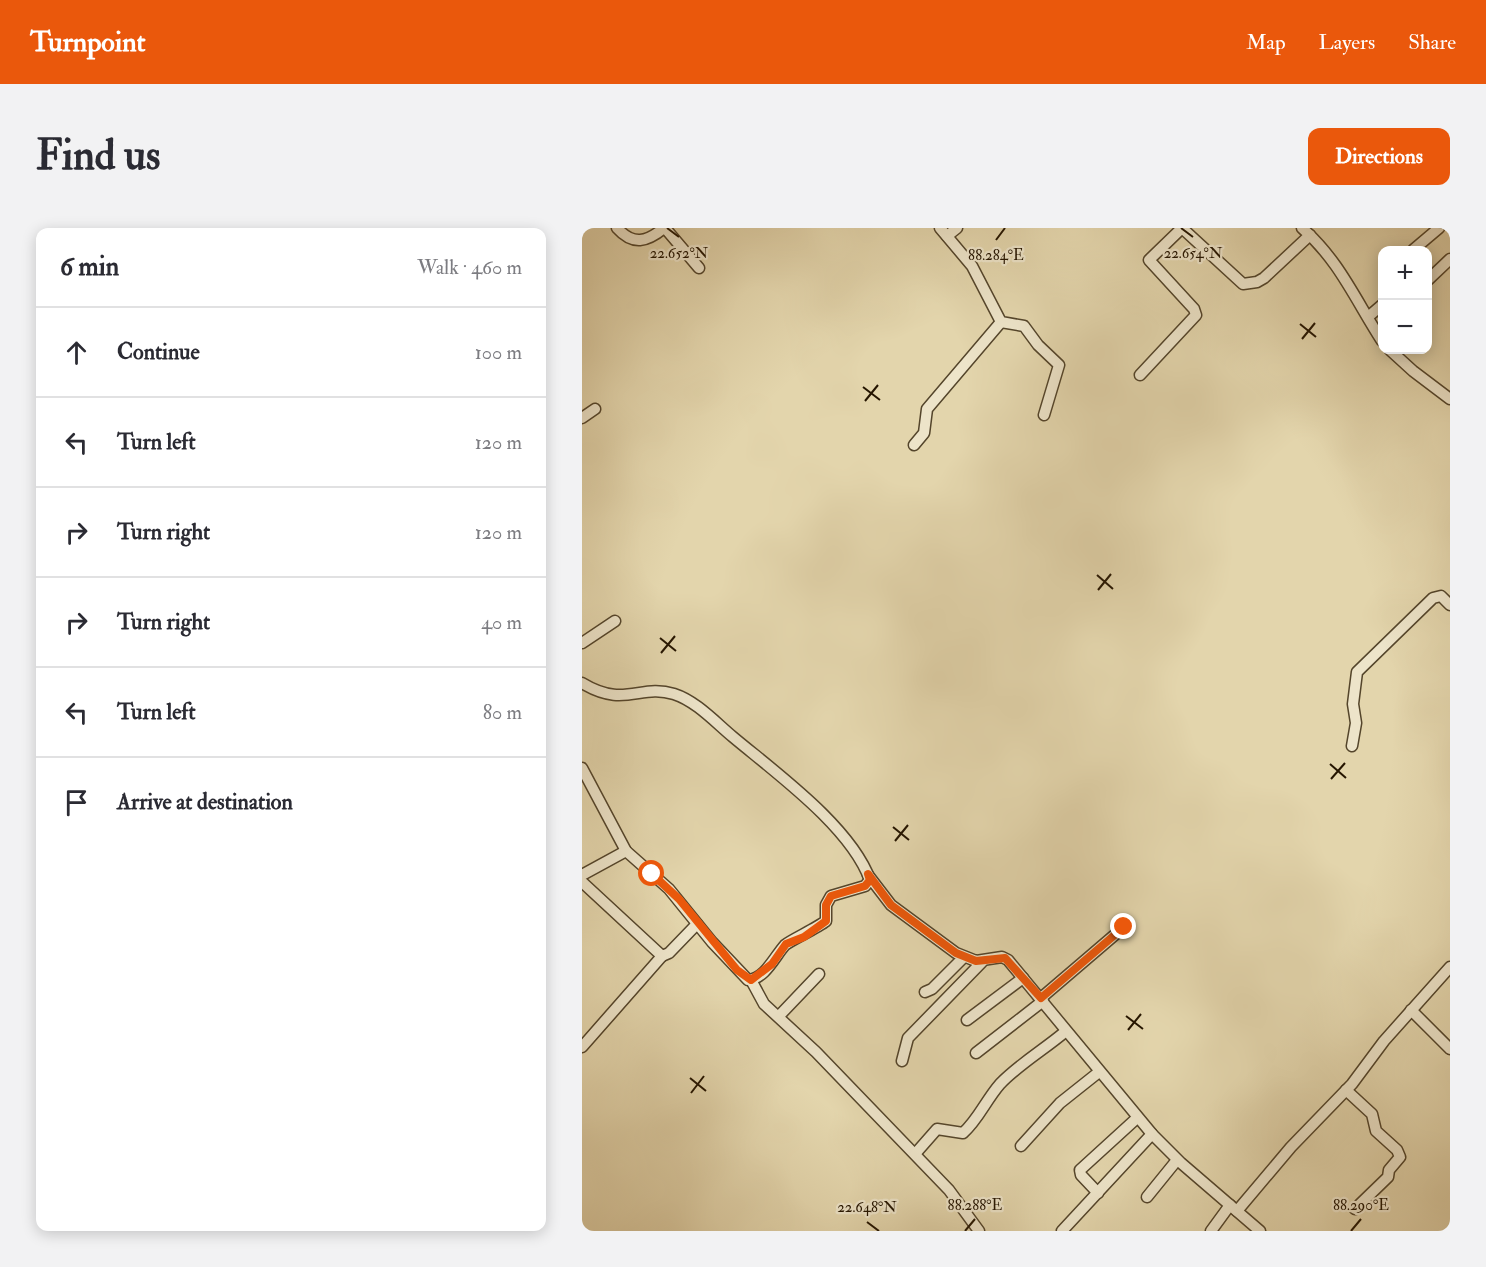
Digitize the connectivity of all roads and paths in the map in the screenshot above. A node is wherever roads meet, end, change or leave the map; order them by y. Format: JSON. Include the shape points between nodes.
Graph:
{"nodes":[{"id":1,"x":617,"y":228,"type":"edge"},
{"id":2,"x":664,"y":228,"type":"edge"},
{"id":3,"x":957,"y":228,"type":"edge"},
{"id":4,"x":1182,"y":228,"type":"edge"},
{"id":5,"x":1439,"y":228,"type":"edge"},
{"id":6,"x":943,"y":232,"type":"edge"},
{"id":7,"x":1306,"y":232,"type":"edge"},
{"id":8,"x":1418,"y":246,"type":"edge"},
{"id":9,"x":1450,"y":259,"type":"edge"},
{"id":10,"x":699,"y":268,"type":"dead end"},
{"id":11,"x":1432,"y":276,"type":"edge"},
{"id":12,"x":1378,"y":309,"type":"edge"},
{"id":13,"x":1368,"y":316,"type":"junction"},
{"id":14,"x":1001,"y":322,"type":"junction"},
{"id":15,"x":1378,"y":333,"type":"edge"},
{"id":16,"x":1394,"y":354,"type":"edge"},
{"id":17,"x":1140,"y":375,"type":"dead end"},
{"id":18,"x":1450,"y":399,"type":"edge"},
{"id":19,"x":594,"y":409,"type":"dead end"},
{"id":20,"x":1044,"y":415,"type":"dead end"},
{"id":21,"x":582,"y":418,"type":"edge"},
{"id":22,"x":914,"y":445,"type":"dead end"},
{"id":23,"x":1450,"y":605,"type":"edge"},
{"id":24,"x":615,"y":621,"type":"dead end"},
{"id":25,"x":582,"y":643,"type":"edge"},
{"id":26,"x":582,"y":683,"type":"edge"},
{"id":27,"x":1352,"y":746,"type":"dead end"},
{"id":28,"x":582,"y":768,"type":"edge"},
{"id":29,"x":626,"y":851,"type":"junction"},
{"id":30,"x":868,"y":874,"type":"junction"},
{"id":31,"x":582,"y":875,"type":"edge"},
{"id":32,"x":582,"y":882,"type":"edge"},
{"id":33,"x":697,"y":924,"type":"junction"},
{"id":34,"x":1124,"y":927,"type":"dead end"},
{"id":35,"x":662,"y":956,"type":"junction"},
{"id":36,"x":964,"y":957,"type":"junction"},
{"id":37,"x":982,"y":962,"type":"junction"},
{"id":38,"x":1450,"y":967,"type":"edge"},
{"id":39,"x":819,"y":974,"type":"dead end"},
{"id":40,"x":1023,"y":978,"type":"junction"},
{"id":41,"x":751,"y":980,"type":"junction"},
{"id":42,"x":925,"y":992,"type":"dead end"},
{"id":43,"x":1042,"y":999,"type":"junction"},
{"id":44,"x":1411,"y":1010,"type":"junction"},
{"id":45,"x":779,"y":1016,"type":"junction"},
{"id":46,"x":967,"y":1020,"type":"dead end"},
{"id":47,"x":1066,"y":1031,"type":"junction"},
{"id":48,"x":582,"y":1047,"type":"edge"},
{"id":49,"x":1450,"y":1049,"type":"edge"},
{"id":50,"x":976,"y":1053,"type":"dead end"},
{"id":51,"x":902,"y":1061,"type":"dead end"},
{"id":52,"x":1099,"y":1072,"type":"junction"},
{"id":53,"x":1346,"y":1090,"type":"junction"},
{"id":54,"x":1137,"y":1118,"type":"junction"},
{"id":55,"x":1152,"y":1134,"type":"junction"},
{"id":56,"x":1021,"y":1146,"type":"dead end"},
{"id":57,"x":915,"y":1154,"type":"junction"},
{"id":58,"x":1177,"y":1160,"type":"junction"},
{"id":59,"x":1098,"y":1193,"type":"junction"},
{"id":60,"x":1148,"y":1197,"type":"dead end"},
{"id":61,"x":1234,"y":1208,"type":"junction"},
{"id":62,"x":1355,"y":1209,"type":"dead end"},
{"id":63,"x":1247,"y":1227,"type":"edge"},
{"id":64,"x":979,"y":1231,"type":"edge"},
{"id":65,"x":1062,"y":1231,"type":"edge"},
{"id":66,"x":1211,"y":1231,"type":"edge"},
{"id":67,"x":1260,"y":1231,"type":"edge"}],
"edges":[{"from":1,"to":2,"type":"street","via":[[640,242]]},
{"from":2,"to":10,"type":"street"},
{"from":3,"to":6,"type":"street"},
{"from":4,"to":7,"type":"street","via":[[1244,284],[1264,278]]},
{"from":4,"to":17,"type":"street","via":[[1149,260],[1196,315]]},
{"from":5,"to":8,"type":"street"},
{"from":6,"to":14,"type":"street","via":[[972,266]]},
{"from":7,"to":13,"type":"street","via":[[1341,272]]},
{"from":9,"to":11,"type":"street"},
{"from":12,"to":13,"type":"street"},
{"from":13,"to":15,"type":"street"},
{"from":14,"to":20,"type":"street","via":[[1027,328],[1059,365]]},
{"from":14,"to":22,"type":"street","via":[[927,409],[924,433]]},
{"from":16,"to":18,"type":"street"},
{"from":19,"to":21,"type":"street"},
{"from":23,"to":27,"type":"street","via":[[1440,596],[1433,598],[1360,668],[1353,704],[1356,723]]},
{"from":24,"to":25,"type":"street"},
{"from":26,"to":30,"type":"street","via":[[606,695],[666,692],[688,700],[784,779],[842,835]]},
{"from":28,"to":29,"type":"street"},
{"from":29,"to":31,"type":"street"},
{"from":29,"to":33,"type":"street","via":[[669,889]]},
{"from":30,"to":36,"type":"street","via":[[891,905]]},
{"from":30,"to":41,"type":"street","via":[[870,880],[865,886],[831,896],[826,905],[826,921],[786,944],[772,964]]},
{"from":32,"to":35,"type":"street"},
{"from":33,"to":35,"type":"street"},
{"from":33,"to":41,"type":"street","via":[[737,970]]},
{"from":34,"to":43,"type":"street"},
{"from":35,"to":48,"type":"street"},
{"from":36,"to":37,"type":"street"},
{"from":36,"to":42,"type":"street"},
{"from":37,"to":40,"type":"street","via":[[1005,958]]},
{"from":37,"to":51,"type":"street","via":[[908,1038]]},
{"from":38,"to":44,"type":"street"},
{"from":39,"to":45,"type":"street"},
{"from":40,"to":43,"type":"street"},
{"from":40,"to":46,"type":"street"},
{"from":41,"to":45,"type":"street","via":[[764,1004]]},
{"from":43,"to":47,"type":"street"},
{"from":43,"to":50,"type":"street"},
{"from":44,"to":49,"type":"street"},
{"from":44,"to":53,"type":"street"},
{"from":45,"to":57,"type":"street"},
{"from":47,"to":52,"type":"street"},
{"from":47,"to":57,"type":"street","via":[[1010,1074],[963,1133],[937,1129]]},
{"from":52,"to":54,"type":"street"},
{"from":52,"to":56,"type":"street","via":[[1060,1103]]},
{"from":53,"to":61,"type":"street"},
{"from":53,"to":62,"type":"street","via":[[1372,1113],[1376,1131],[1397,1150],[1400,1158],[1388,1177]]},
{"from":54,"to":55,"type":"street"},
{"from":54,"to":59,"type":"street","via":[[1080,1170]]},
{"from":55,"to":58,"type":"street"},
{"from":55,"to":59,"type":"street"},
{"from":57,"to":64,"type":"street","via":[[949,1190]]},
{"from":58,"to":60,"type":"street"},
{"from":58,"to":61,"type":"street"},
{"from":59,"to":65,"type":"street"},
{"from":61,"to":63,"type":"street"},
{"from":61,"to":66,"type":"street"},
{"from":63,"to":67,"type":"street"}]}
